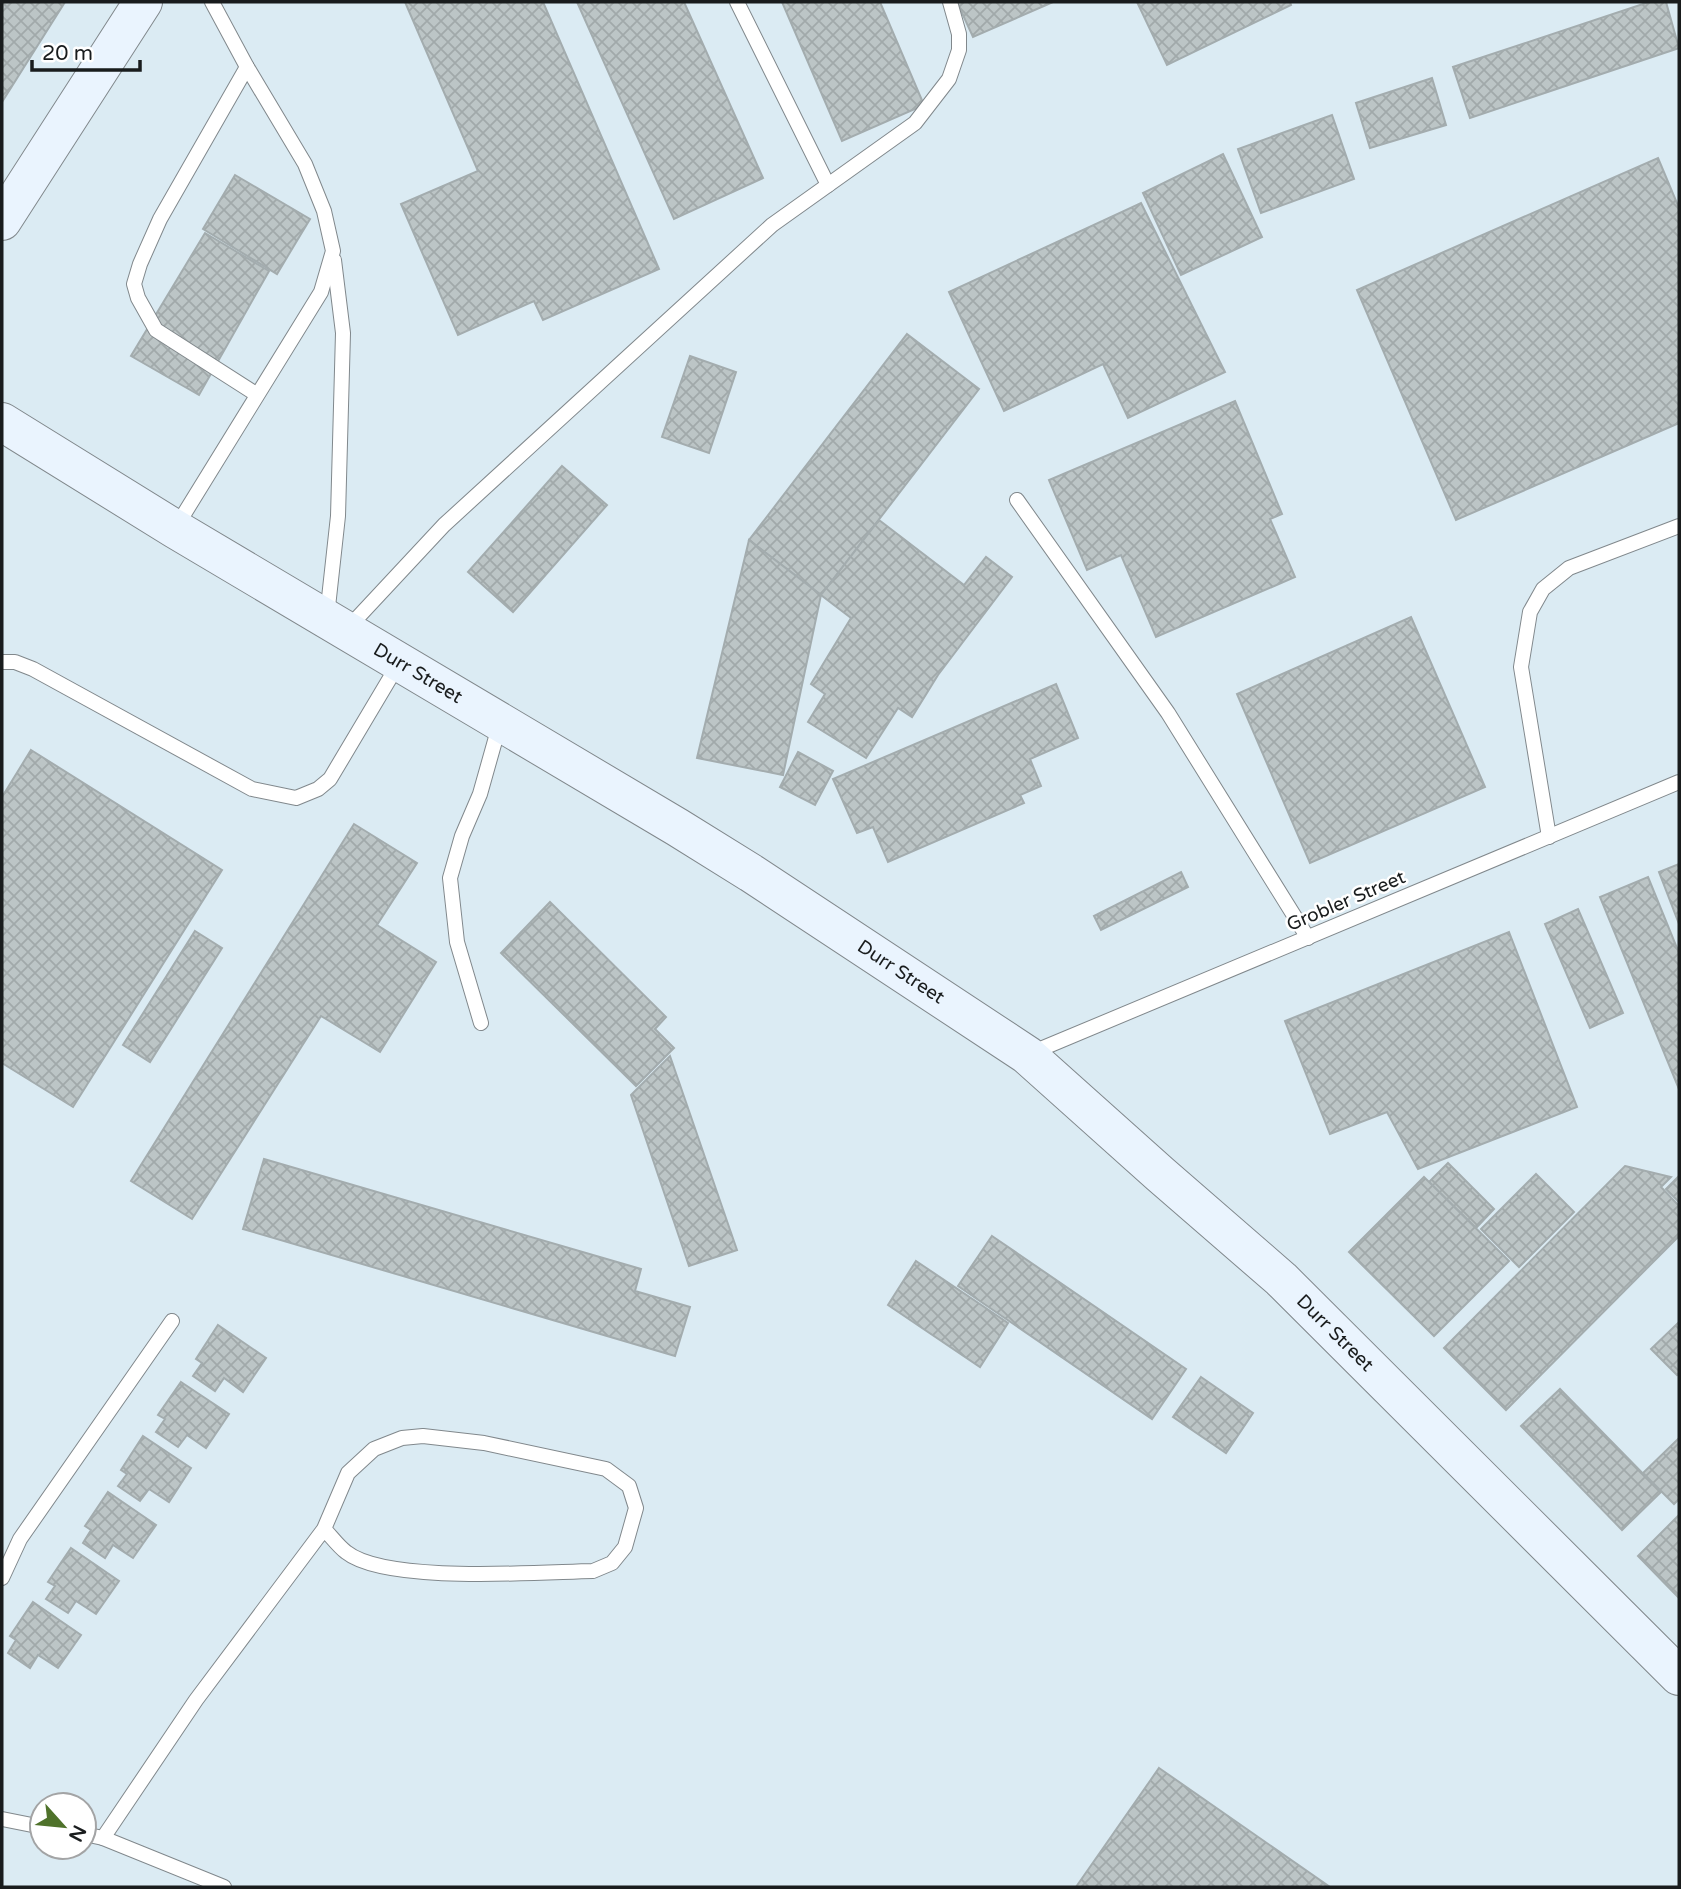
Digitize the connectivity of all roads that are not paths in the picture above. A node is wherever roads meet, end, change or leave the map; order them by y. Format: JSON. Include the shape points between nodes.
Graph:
{"nodes":[{"id":1,"x":143,"y":2,"type":"edge"},
{"id":2,"x":212,"y":2,"type":"edge"},
{"id":3,"x":737,"y":2,"type":"edge"},
{"id":4,"x":950,"y":2,"type":"edge"},
{"id":5,"x":247,"y":67,"type":"junction"},
{"id":6,"x":828,"y":185,"type":"junction"},
{"id":7,"x":2,"y":222,"type":"edge"},
{"id":8,"x":333,"y":251,"type":"junction"},
{"id":9,"x":256,"y":394,"type":"junction"},
{"id":10,"x":2,"y":422,"type":"edge"},
{"id":11,"x":1017,"y":500,"type":"dead end"},
{"id":12,"x":1679,"y":526,"type":"edge"},
{"id":13,"x":175,"y":529,"type":"junction"},
{"id":14,"x":336,"y":624,"type":"junction"},
{"id":15,"x":2,"y":662,"type":"edge"},
{"id":16,"x":400,"y":662,"type":"junction"},
{"id":17,"x":500,"y":722,"type":"junction"},
{"id":18,"x":1679,"y":782,"type":"edge"},
{"id":19,"x":1549,"y":837,"type":"junction"},
{"id":20,"x":1308,"y":938,"type":"junction"},
{"id":21,"x":481,"y":1023,"type":"dead end"},
{"id":22,"x":1027,"y":1055,"type":"junction"},
{"id":23,"x":172,"y":1321,"type":"dead end"},
{"id":24,"x":324,"y":1529,"type":"junction"},
{"id":25,"x":2,"y":1578,"type":"edge"},
{"id":26,"x":1679,"y":1676,"type":"edge"},
{"id":27,"x":2,"y":1819,"type":"edge"},
{"id":28,"x":28,"y":1824,"type":"edge"},
{"id":29,"x":98,"y":1837,"type":"edge"},
{"id":30,"x":103,"y":1838,"type":"junction"},
{"id":31,"x":224,"y":1887,"type":"edge"}],
"edges":[{"from":1,"to":7,"type":"street"},
{"from":2,"to":5,"type":"lane"},
{"from":3,"to":6,"type":"lane"},
{"from":4,"to":6,"type":"lane","via":[[959,50],[949,79],[915,123]]},
{"from":5,"to":8,"type":"lane","via":[[305,164],[324,211]]},
{"from":5,"to":9,"type":"lane","via":[[160,219],[134,284],[156,330]]},
{"from":6,"to":14,"type":"lane","via":[[772,225]]},
{"from":8,"to":9,"type":"lane","via":[[321,292]]},
{"from":8,"to":14,"type":"lane","via":[[343,333]]},
{"from":9,"to":13,"type":"lane"},
{"from":10,"to":13,"type":"street","name":"Durr Street"},
{"from":11,"to":20,"type":"lane","via":[[1168,713]]},
{"from":12,"to":19,"type":"lane","via":[[1569,568],[1543,589],[1530,612],[1521,667]]},
{"from":13,"to":14,"type":"street","name":"Durr Street"},
{"from":14,"to":16,"type":"street","name":"Durr Street"},
{"from":15,"to":16,"type":"lane","via":[[33,669],[252,789],[296,798],[330,779]]},
{"from":16,"to":17,"type":"street","name":"Durr Street"},
{"from":17,"to":21,"type":"lane","via":[[450,878],[457,942]]},
{"from":17,"to":22,"type":"street","name":"Durr Street","via":[[751,873]]},
{"from":18,"to":19,"type":"lane","name":"Grobler Street"},
{"from":19,"to":20,"type":"lane","name":"Grobler Street"},
{"from":20,"to":22,"type":"lane","name":"Grobler Street"},
{"from":22,"to":26,"type":"street","name":"Durr Street","via":[[1281,1279]]},
{"from":23,"to":25,"type":"lane","via":[[20,1539]]},
{"from":24,"to":24,"type":"lane","via":[[347,1554],[401,1569],[447,1574],[593,1571],[611,1563],[625,1547],[636,1508],[629,1486],[607,1469],[484,1443],[424,1436],[402,1438],[374,1449],[348,1473]]},
{"from":24,"to":30,"type":"lane","via":[[196,1700]]},
{"from":27,"to":28,"type":"lane"},
{"from":29,"to":30,"type":"lane"},
{"from":30,"to":31,"type":"lane"}]}
